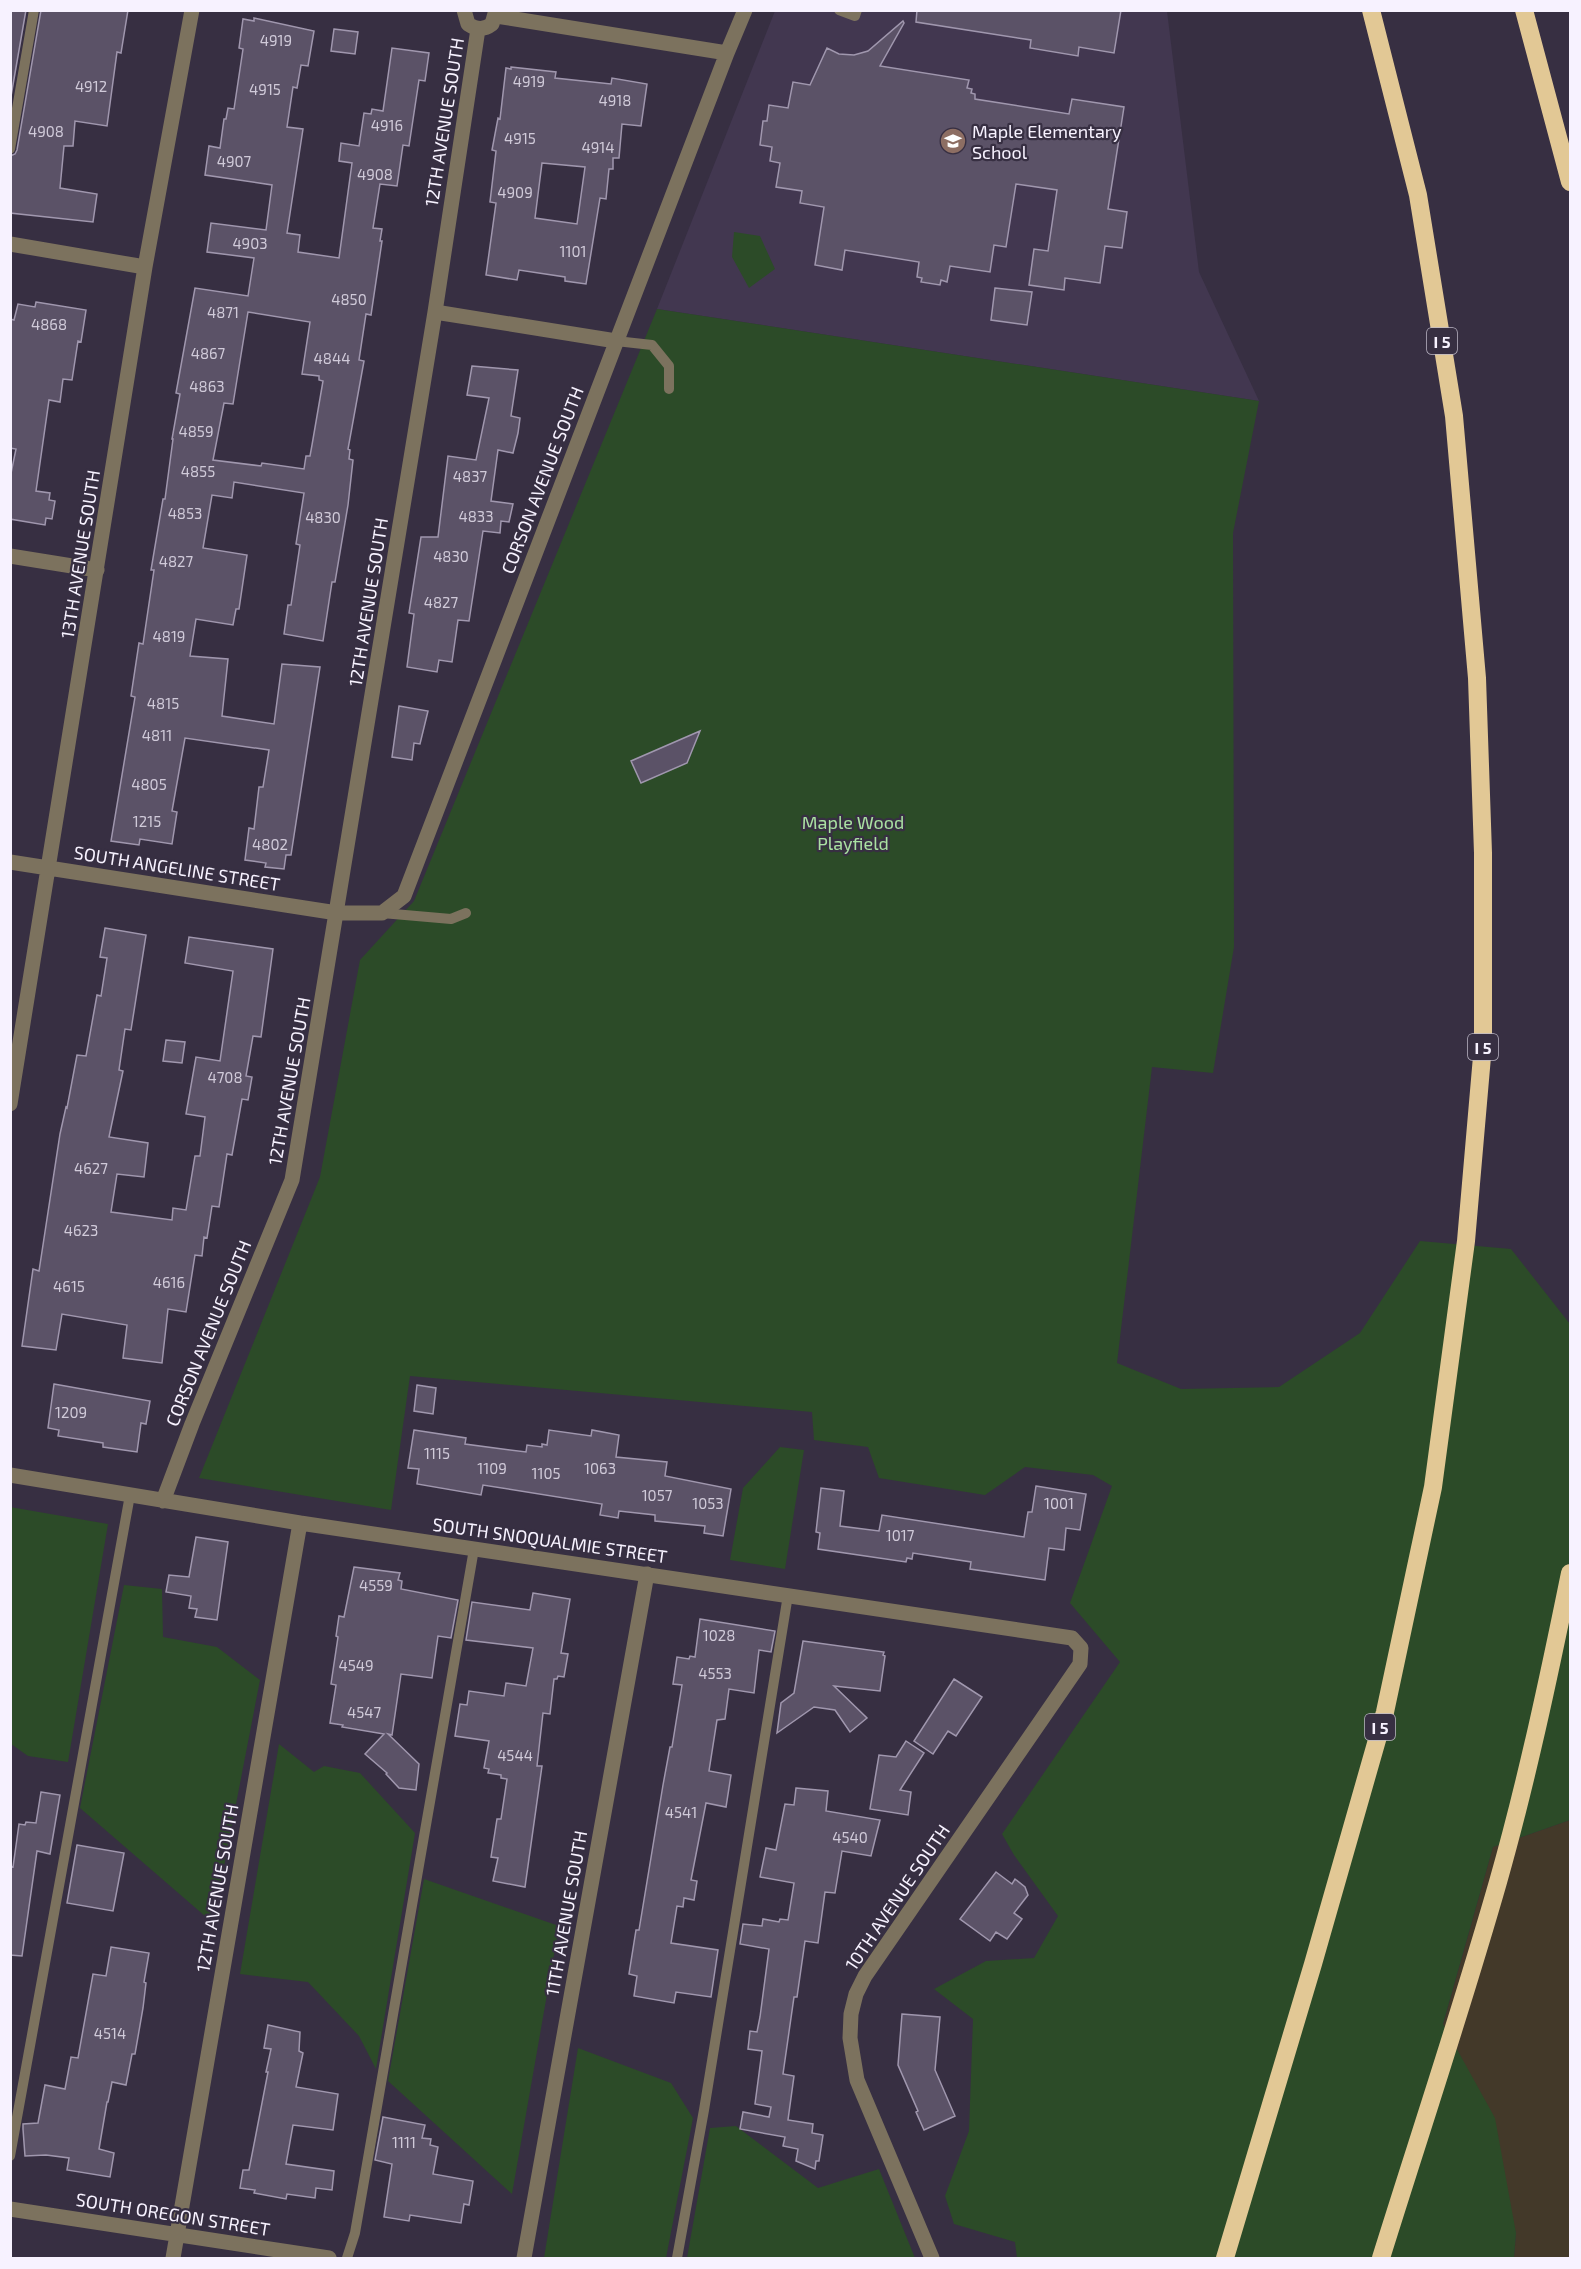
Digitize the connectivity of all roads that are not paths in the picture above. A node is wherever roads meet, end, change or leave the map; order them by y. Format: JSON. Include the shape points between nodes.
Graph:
{"nodes":[{"id":1,"x":34,"y":10,"type":"edge"},
{"id":2,"x":192,"y":10,"type":"edge"},
{"id":3,"x":745,"y":10,"type":"edge"},
{"id":4,"x":839,"y":10,"type":"edge"},
{"id":5,"x":857,"y":10,"type":"edge"},
{"id":6,"x":1371,"y":10,"type":"edge"},
{"id":7,"x":1524,"y":10,"type":"edge"},
{"id":8,"x":463,"y":11,"type":"edge"},
{"id":9,"x":496,"y":13,"type":"edge"},
{"id":10,"x":478,"y":29,"type":"junction"},
{"id":11,"x":727,"y":53,"type":"junction"},
{"id":12,"x":10,"y":149,"type":"edge"},
{"id":13,"x":1570,"y":182,"type":"edge"},
{"id":14,"x":10,"y":244,"type":"edge"},
{"id":15,"x":145,"y":267,"type":"junction"},
{"id":16,"x":435,"y":312,"type":"junction"},
{"id":17,"x":616,"y":341,"type":"junction"},
{"id":18,"x":669,"y":389,"type":"dead end"},
{"id":19,"x":10,"y":556,"type":"edge"},
{"id":20,"x":97,"y":570,"type":"junction"},
{"id":21,"x":10,"y":862,"type":"edge"},
{"id":22,"x":50,"y":868,"type":"junction"},
{"id":23,"x":337,"y":913,"type":"junction"},
{"id":24,"x":382,"y":913,"type":"junction"},
{"id":25,"x":466,"y":913,"type":"dead end"},
{"id":26,"x":10,"y":1104,"type":"edge"},
{"id":27,"x":292,"y":1180,"type":"joint"},
{"id":28,"x":10,"y":1475,"type":"edge"},
{"id":29,"x":130,"y":1495,"type":"junction"},
{"id":30,"x":163,"y":1501,"type":"junction"},
{"id":31,"x":300,"y":1523,"type":"junction"},
{"id":32,"x":474,"y":1549,"type":"junction"},
{"id":33,"x":647,"y":1574,"type":"junction"},
{"id":34,"x":1570,"y":1574,"type":"edge"},
{"id":35,"x":788,"y":1595,"type":"junction"},
{"id":36,"x":1081,"y":1648,"type":"joint"},
{"id":37,"x":10,"y":2156,"type":"edge"},
{"id":38,"x":10,"y":2209,"type":"edge"},
{"id":39,"x":177,"y":2234,"type":"junction"},
{"id":40,"x":173,"y":2259,"type":"edge"},
{"id":41,"x":329,"y":2259,"type":"edge"},
{"id":42,"x":347,"y":2259,"type":"edge"},
{"id":43,"x":524,"y":2259,"type":"edge"},
{"id":44,"x":676,"y":2259,"type":"edge"},
{"id":45,"x":932,"y":2259,"type":"edge"},
{"id":46,"x":1225,"y":2259,"type":"edge"},
{"id":47,"x":1381,"y":2259,"type":"edge"}],
"edges":[{"from":1,"to":12,"type":"lane"},
{"from":2,"to":15,"type":"street","name":"13TH AVENUE SOUTH"},
{"from":3,"to":11,"type":"street","name":"CORSON AVENUE SOUTH"},
{"from":4,"to":5,"type":"lane","via":[[855,16]]},
{"from":6,"to":46,"type":"highway","number":"I 5","via":[[1418,195],[1454,416],[1477,678],[1483,853],[1483,1045],[1466,1241],[1433,1487],[1384,1712],[1314,1964]]},
{"from":7,"to":13,"type":"highway"},
{"from":8,"to":10,"type":"street","via":[[468,24]]},
{"from":9,"to":10,"type":"street","via":[[488,27]]},
{"from":9,"to":11,"type":"street"},
{"from":10,"to":16,"type":"street","name":"12TH AVENUE SOUTH"},
{"from":11,"to":17,"type":"street","name":"CORSON AVENUE SOUTH"},
{"from":14,"to":15,"type":"street"},
{"from":15,"to":20,"type":"street","name":"13TH AVENUE SOUTH"},
{"from":16,"to":17,"type":"street"},
{"from":16,"to":23,"type":"street","name":"12TH AVENUE SOUTH"},
{"from":17,"to":18,"type":"lane","via":[[652,345],[669,366]]},
{"from":17,"to":24,"type":"street","name":"CORSON AVENUE SOUTH","via":[[404,896]]},
{"from":19,"to":20,"type":"street"},
{"from":20,"to":22,"type":"street","name":"13TH AVENUE SOUTH"},
{"from":21,"to":22,"type":"street","name":"SOUTH ANGELINE STREET"},
{"from":22,"to":23,"type":"street","name":"SOUTH ANGELINE STREET"},
{"from":22,"to":26,"type":"street","name":"13TH AVENUE SOUTH"},
{"from":23,"to":24,"type":"street"},
{"from":23,"to":27,"type":"street","name":"12TH AVENUE SOUTH"},
{"from":24,"to":25,"type":"lane","via":[[451,919]]},
{"from":27,"to":30,"type":"street","name":"CORSON AVENUE SOUTH"},
{"from":28,"to":29,"type":"street","name":"SOUTH SNOQUALMIE STREET"},
{"from":29,"to":30,"type":"street","name":"SOUTH SNOQUALMIE STREET"},
{"from":29,"to":37,"type":"lane"},
{"from":30,"to":31,"type":"street","name":"SOUTH SNOQUALMIE STREET"},
{"from":31,"to":32,"type":"street","name":"SOUTH SNOQUALMIE STREET"},
{"from":31,"to":39,"type":"street","name":"12TH AVENUE SOUTH"},
{"from":32,"to":33,"type":"street","name":"SOUTH SNOQUALMIE STREET"},
{"from":32,"to":42,"type":"lane","via":[[355,2233]]},
{"from":33,"to":35,"type":"street","name":"SOUTH SNOQUALMIE STREET"},
{"from":33,"to":43,"type":"street","name":"11TH AVENUE SOUTH"},
{"from":34,"to":47,"type":"highway","via":[[1542,1708],[1498,1879]]},
{"from":35,"to":36,"type":"street","name":"SOUTH SNOQUALMIE STREET","via":[[1072,1638]]},
{"from":35,"to":44,"type":"lane"},
{"from":36,"to":45,"type":"street","name":"10TH AVENUE SOUTH","via":[[1080,1664],[865,1976],[853,2004],[850,2038],[857,2080]]},
{"from":38,"to":39,"type":"street","name":"SOUTH OREGON STREET"},
{"from":39,"to":40,"type":"street","name":"12TH AVENUE SOUTH"},
{"from":39,"to":41,"type":"street","name":"SOUTH OREGON STREET"}]}
